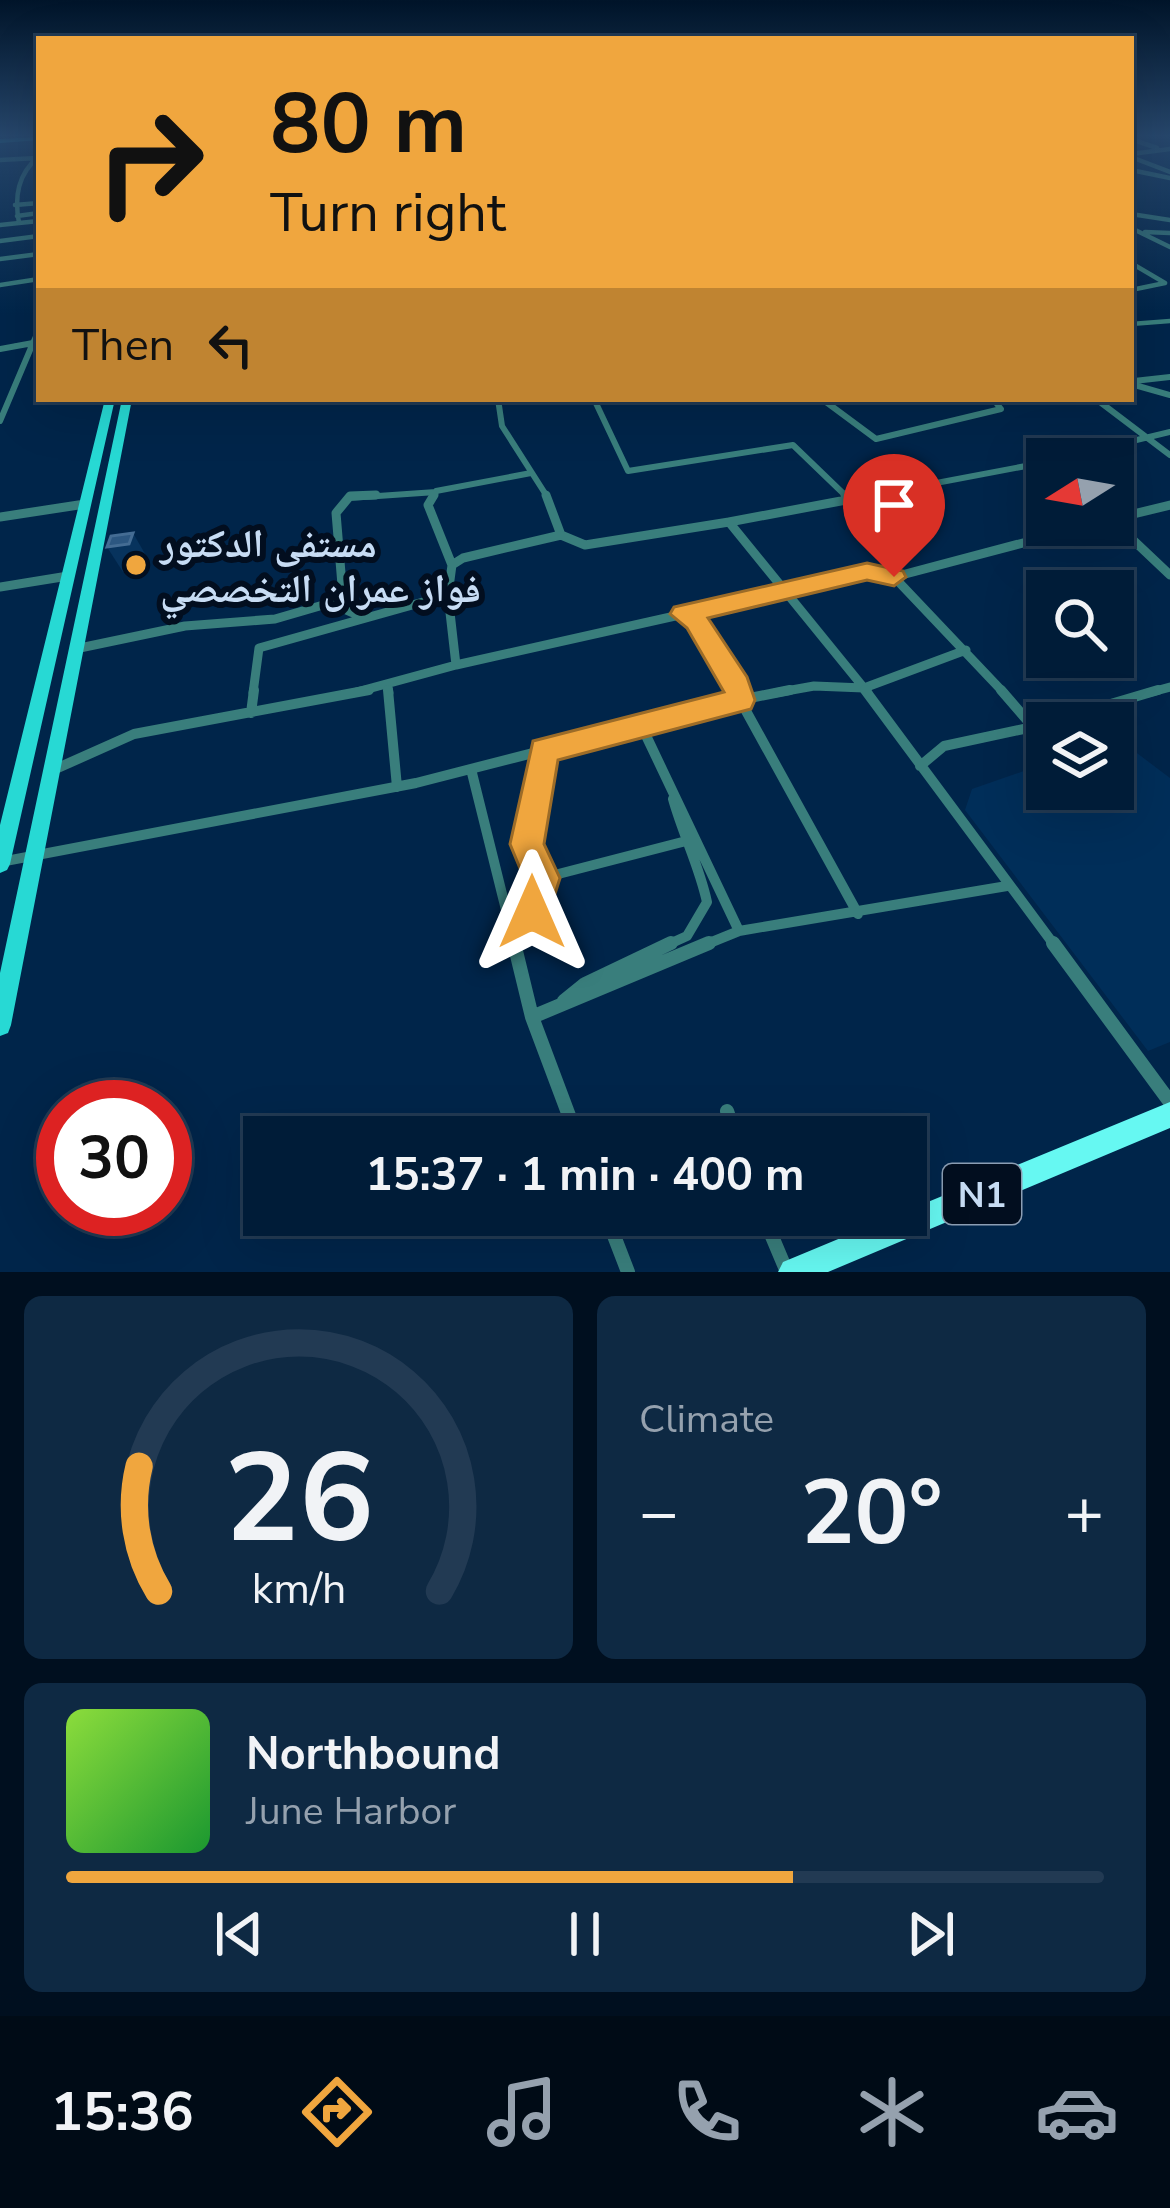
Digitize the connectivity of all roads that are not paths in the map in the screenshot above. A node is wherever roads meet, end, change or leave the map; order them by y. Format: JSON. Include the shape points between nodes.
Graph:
{"nodes":[{"id":1,"x":16,"y":196,"type":"edge"},
{"id":2,"x":36,"y":203,"type":"edge"},
{"id":3,"x":15,"y":206,"type":"junction"},
{"id":4,"x":36,"y":214,"type":"edge"},
{"id":5,"x":1134,"y":214,"type":"edge"},
{"id":6,"x":18,"y":220,"type":"junction"},
{"id":7,"x":1170,"y":220,"type":"edge"},
{"id":8,"x":36,"y":221,"type":"edge"},
{"id":9,"x":0,"y":225,"type":"edge"},
{"id":10,"x":1134,"y":231,"type":"edge"},
{"id":11,"x":1170,"y":232,"type":"edge"},
{"id":12,"x":36,"y":236,"type":"edge"},
{"id":13,"x":0,"y":241,"type":"edge"},
{"id":14,"x":1170,"y":247,"type":"edge"},
{"id":15,"x":36,"y":254,"type":"edge"},
{"id":16,"x":0,"y":260,"type":"edge"},
{"id":17,"x":1134,"y":265,"type":"edge"},
{"id":18,"x":36,"y":279,"type":"edge"},
{"id":19,"x":0,"y":285,"type":"edge"},
{"id":20,"x":1134,"y":289,"type":"edge"},
{"id":21,"x":1170,"y":320,"type":"edge"},
{"id":22,"x":1134,"y":324,"type":"edge"},
{"id":23,"x":36,"y":343,"type":"edge"},
{"id":24,"x":0,"y":349,"type":"edge"},
{"id":25,"x":1170,"y":376,"type":"edge"},
{"id":26,"x":1134,"y":382,"type":"edge"},
{"id":27,"x":1134,"y":384,"type":"edge"},
{"id":28,"x":1170,"y":395,"type":"edge"},
{"id":29,"x":109,"y":402,"type":"edge"},
{"id":30,"x":126,"y":402,"type":"edge"},
{"id":31,"x":498,"y":402,"type":"edge"},
{"id":32,"x":595,"y":402,"type":"edge"},
{"id":33,"x":826,"y":402,"type":"edge"},
{"id":34,"x":996,"y":402,"type":"edge"},
{"id":35,"x":1100,"y":402,"type":"edge"},
{"id":36,"x":0,"y":421,"type":"edge"},
{"id":37,"x":1170,"y":432,"type":"edge"},
{"id":38,"x":1146,"y":438,"type":"junction"},
{"id":39,"x":1134,"y":441,"type":"edge"},
{"id":40,"x":1170,"y":455,"type":"edge"},
{"id":41,"x":1026,"y":466,"type":"edge"},
{"id":42,"x":531,"y":473,"type":"junction"},
{"id":43,"x":436,"y":492,"type":"junction"},
{"id":44,"x":851,"y":501,"type":"junction"},
{"id":45,"x":85,"y":505,"type":"junction"},
{"id":46,"x":1170,"y":505,"type":"edge"},
{"id":47,"x":1134,"y":514,"type":"edge"},
{"id":48,"x":0,"y":517,"type":"edge"},
{"id":49,"x":729,"y":523,"type":"junction"},
{"id":50,"x":561,"y":535,"type":"junction"},
{"id":51,"x":1134,"y":540,"type":"edge"},
{"id":52,"x":1026,"y":542,"type":"edge"},
{"id":53,"x":452,"y":565,"type":"junction"},
{"id":54,"x":1170,"y":575,"type":"edge"},
{"id":55,"x":68,"y":576,"type":"junction"},
{"id":56,"x":894,"y":577,"type":"junction"},
{"id":57,"x":0,"y":587,"type":"edge"},
{"id":58,"x":782,"y":590,"type":"junction"},
{"id":59,"x":448,"y":595,"type":"junction"},
{"id":60,"x":344,"y":609,"type":"junction"},
{"id":61,"x":684,"y":614,"type":"junction"},
{"id":62,"x":362,"y":617,"type":"junction"},
{"id":63,"x":75,"y":650,"type":"junction"},
{"id":64,"x":966,"y":650,"type":"junction"},
{"id":65,"x":456,"y":665,"type":"junction"},
{"id":66,"x":388,"y":687,"type":"junction"},
{"id":67,"x":1170,"y":687,"type":"edge"},
{"id":68,"x":864,"y":688,"type":"junction"},
{"id":69,"x":740,"y":700,"type":"junction"},
{"id":70,"x":1119,"y":702,"type":"edge"},
{"id":71,"x":250,"y":712,"type":"junction"},
{"id":72,"x":1026,"y":719,"type":"edge"},
{"id":73,"x":641,"y":725,"type":"junction"},
{"id":74,"x":1026,"y":728,"type":"edge"},
{"id":75,"x":544,"y":751,"type":"junction"},
{"id":76,"x":920,"y":766,"type":"junction"},
{"id":77,"x":471,"y":769,"type":"junction"},
{"id":78,"x":51,"y":771,"type":"junction"},
{"id":79,"x":397,"y":787,"type":"junction"},
{"id":80,"x":690,"y":840,"type":"junction"},
{"id":81,"x":34,"y":856,"type":"junction"},
{"id":82,"x":0,"y":863,"type":"edge"},
{"id":83,"x":542,"y":878,"type":"junction"},
{"id":84,"x":1007,"y":886,"type":"junction"},
{"id":85,"x":857,"y":914,"type":"junction"},
{"id":86,"x":739,"y":931,"type":"junction"},
{"id":87,"x":557,"y":950,"type":"dead end"},
{"id":88,"x":554,"y":1008,"type":"junction"},
{"id":89,"x":532,"y":1017,"type":"junction"},
{"id":90,"x":0,"y":1025,"type":"edge"},
{"id":91,"x":1170,"y":1102,"type":"edge"},
{"id":92,"x":727,"y":1111,"type":"dead end"},
{"id":93,"x":1170,"y":1115,"type":"edge"},
{"id":94,"x":569,"y":1116,"type":"edge"},
{"id":95,"x":729,"y":1116,"type":"edge"},
{"id":96,"x":614,"y":1236,"type":"edge"},
{"id":97,"x":774,"y":1236,"type":"edge"},
{"id":98,"x":841,"y":1263,"type":"edge"},
{"id":99,"x":628,"y":1272,"type":"edge"},
{"id":100,"x":790,"y":1272,"type":"edge"}],
"edges":[{"from":1,"to":3,"type":"street"},
{"from":2,"to":3,"type":"street"},
{"from":3,"to":6,"type":"street"},
{"from":4,"to":6,"type":"street"},
{"from":5,"to":7,"type":"street"},
{"from":6,"to":8,"type":"street"},
{"from":6,"to":9,"type":"street"},
{"from":10,"to":11,"type":"street"},
{"from":10,"to":14,"type":"street"},
{"from":12,"to":13,"type":"street"},
{"from":15,"to":16,"type":"street"},
{"from":17,"to":20,"type":"street","via":[[1165,283]]},
{"from":18,"to":19,"type":"street"},
{"from":21,"to":22,"type":"street"},
{"from":23,"to":24,"type":"street"},
{"from":23,"to":36,"type":"street"},
{"from":25,"to":26,"type":"street"},
{"from":27,"to":28,"type":"street"},
{"from":29,"to":45,"type":"main road"},
{"from":30,"to":63,"type":"main road"},
{"from":31,"to":42,"type":"street","via":[[502,426]]},
{"from":32,"to":44,"type":"street","via":[[628,471],[793,445]]},
{"from":33,"to":34,"type":"street","via":[[876,440],[1001,409]]},
{"from":35,"to":38,"type":"street"},
{"from":37,"to":38,"type":"street"},
{"from":38,"to":39,"type":"street"},
{"from":38,"to":40,"type":"street"},
{"from":41,"to":44,"type":"street"},
{"from":42,"to":43,"type":"street"},
{"from":42,"to":50,"type":"street"},
{"from":43,"to":53,"type":"street","via":[[428,505]]},
{"from":43,"to":60,"type":"street","via":[[350,496],[335,513]]},
{"from":44,"to":49,"type":"street"},
{"from":45,"to":48,"type":"street"},
{"from":45,"to":55,"type":"main road"},
{"from":46,"to":47,"type":"street"},
{"from":49,"to":50,"type":"street","via":[[585,545]]},
{"from":49,"to":58,"type":"street"},
{"from":50,"to":53,"type":"street"},
{"from":51,"to":54,"type":"street"},
{"from":52,"to":56,"type":"street"},
{"from":53,"to":59,"type":"street"},
{"from":55,"to":57,"type":"street"},
{"from":55,"to":82,"type":"main road"},
{"from":56,"to":58,"type":"street","via":[[867,572]]},
{"from":56,"to":64,"type":"street"},
{"from":58,"to":61,"type":"street"},
{"from":58,"to":68,"type":"street"},
{"from":59,"to":62,"type":"street"},
{"from":59,"to":65,"type":"street"},
{"from":60,"to":62,"type":"street"},
{"from":60,"to":63,"type":"street","via":[[330,603]]},
{"from":61,"to":65,"type":"street"},
{"from":61,"to":69,"type":"street","via":[[696,621]]},
{"from":62,"to":71,"type":"street","via":[[259,648]]},
{"from":63,"to":78,"type":"main road"},
{"from":64,"to":68,"type":"street"},
{"from":64,"to":72,"type":"street"},
{"from":65,"to":66,"type":"street"},
{"from":66,"to":71,"type":"street"},
{"from":66,"to":79,"type":"street"},
{"from":67,"to":70,"type":"street"},
{"from":68,"to":69,"type":"street","via":[[814,686]]},
{"from":68,"to":76,"type":"street"},
{"from":69,"to":73,"type":"street"},
{"from":69,"to":85,"type":"street"},
{"from":71,"to":78,"type":"street","via":[[134,734]]},
{"from":73,"to":75,"type":"street"},
{"from":73,"to":80,"type":"street"},
{"from":74,"to":76,"type":"street","via":[[944,746]]},
{"from":75,"to":77,"type":"street"},
{"from":75,"to":83,"type":"street","via":[[527,844]]},
{"from":76,"to":84,"type":"street"},
{"from":77,"to":79,"type":"street"},
{"from":77,"to":89,"type":"street"},
{"from":78,"to":81,"type":"main road"},
{"from":79,"to":81,"type":"street"},
{"from":80,"to":83,"type":"street"},
{"from":80,"to":86,"type":"street"},
{"from":80,"to":88,"type":"street","via":[[707,902],[687,936],[585,984]]},
{"from":81,"to":82,"type":"street"},
{"from":81,"to":90,"type":"main road"},
{"from":83,"to":87,"type":"street","via":[[532,912]]},
{"from":84,"to":85,"type":"street"},
{"from":84,"to":91,"type":"street"},
{"from":85,"to":86,"type":"street"},
{"from":86,"to":88,"type":"street"},
{"from":88,"to":89,"type":"street"},
{"from":89,"to":94,"type":"street"},
{"from":92,"to":95,"type":"street"},
{"from":93,"to":98,"type":"highway","number":"N1"},
{"from":96,"to":99,"type":"street"},
{"from":97,"to":100,"type":"street"},
{"from":98,"to":100,"type":"highway","number":"N1"}]}
